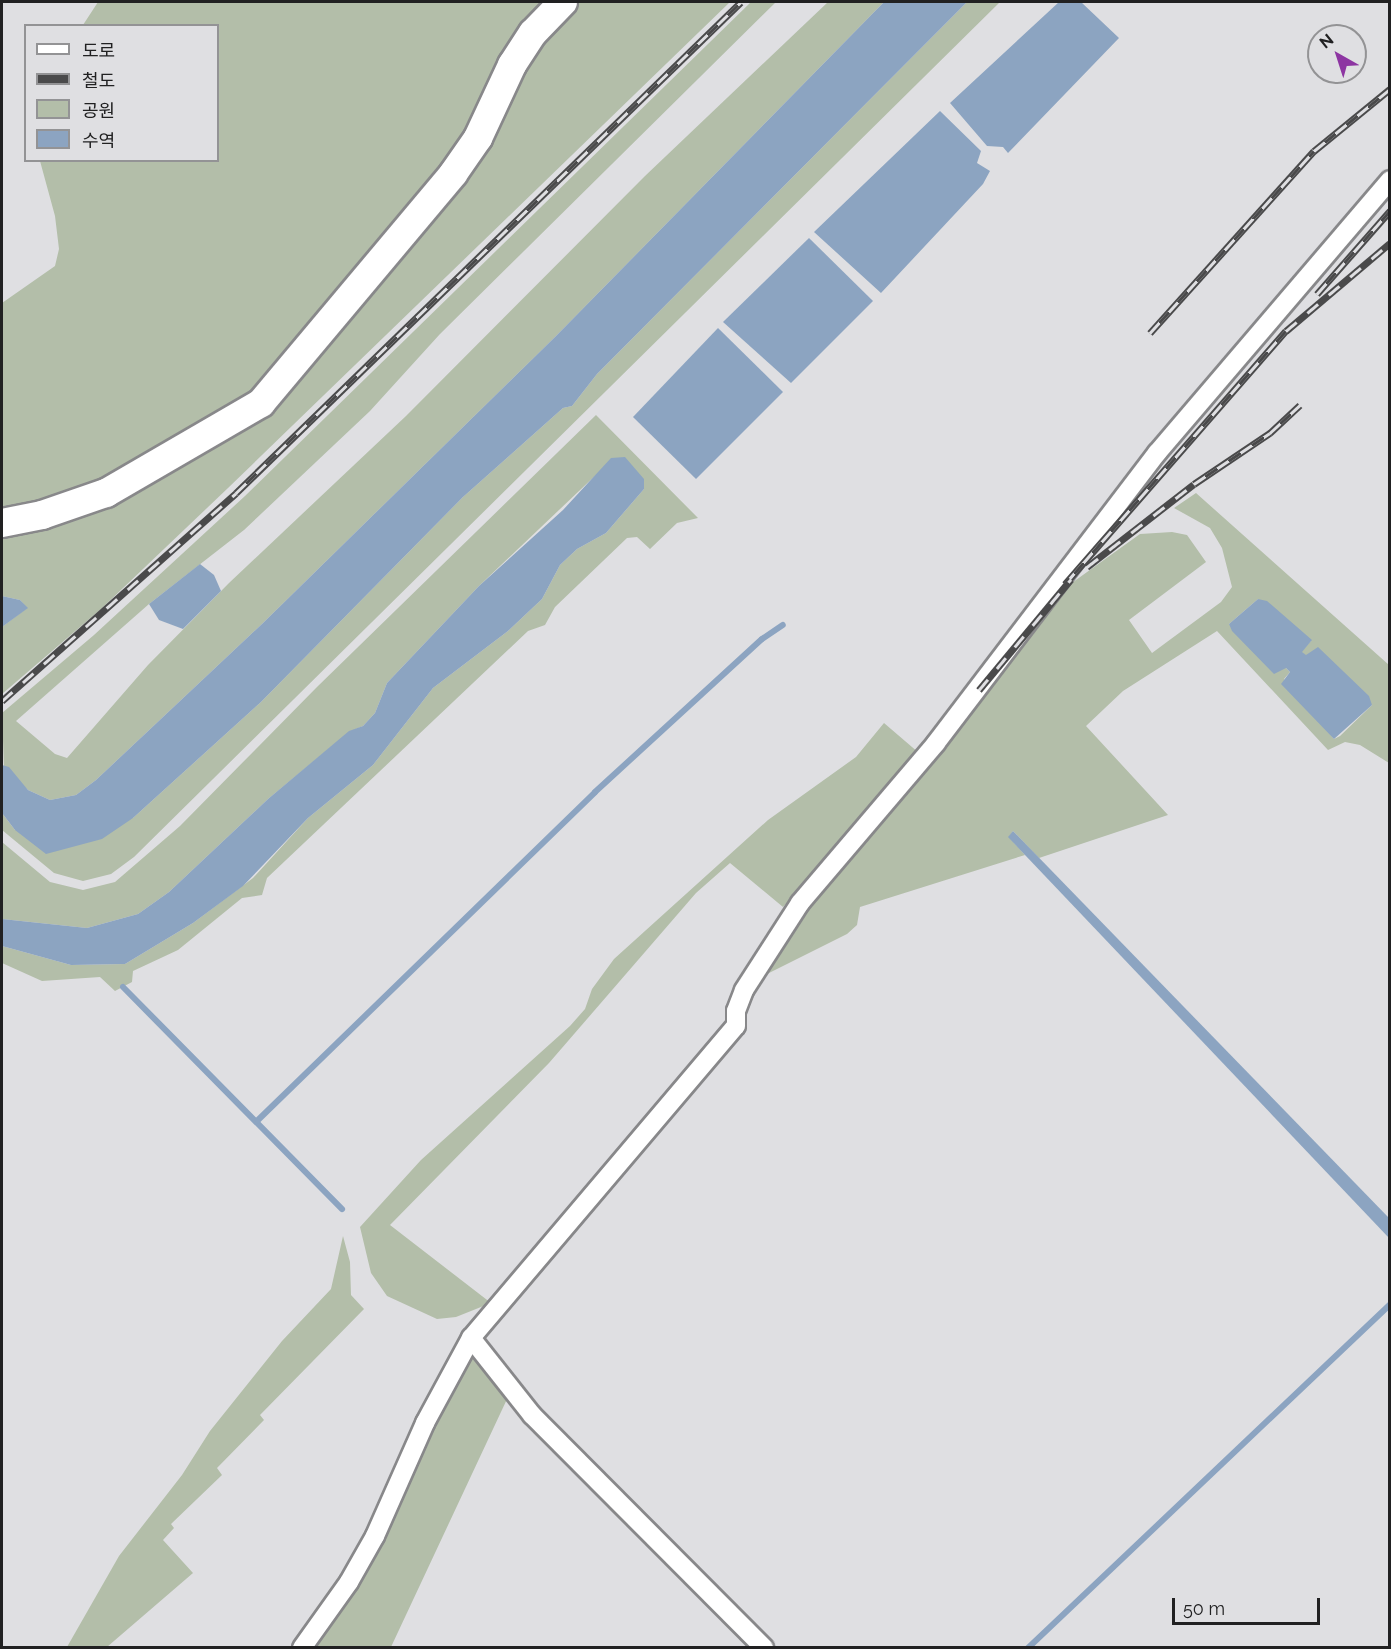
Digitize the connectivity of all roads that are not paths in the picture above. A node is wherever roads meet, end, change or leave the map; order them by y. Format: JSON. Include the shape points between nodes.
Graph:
{"nodes":[{"id":1,"x":563,"y":2,"type":"edge"},
{"id":2,"x":1389,"y":180,"type":"edge"},
{"id":3,"x":2,"y":523,"type":"edge"},
{"id":4,"x":471,"y":1338,"type":"junction"},
{"id":5,"x":302,"y":1647,"type":"edge"},
{"id":6,"x":764,"y":1647,"type":"edge"}],
"edges":[{"from":1,"to":3,"type":"main road","via":[[533,33],[512,65],[478,138],[453,174],[261,403],[106,492],[42,515]]},
{"from":2,"to":4,"type":"street","via":[[1157,453],[936,743],[800,903],[744,990],[736,1011],[736,1026]]},
{"from":4,"to":5,"type":"street","via":[[425,1423],[375,1536],[349,1582]]},
{"from":4,"to":6,"type":"street","via":[[540,1423]]}]}
